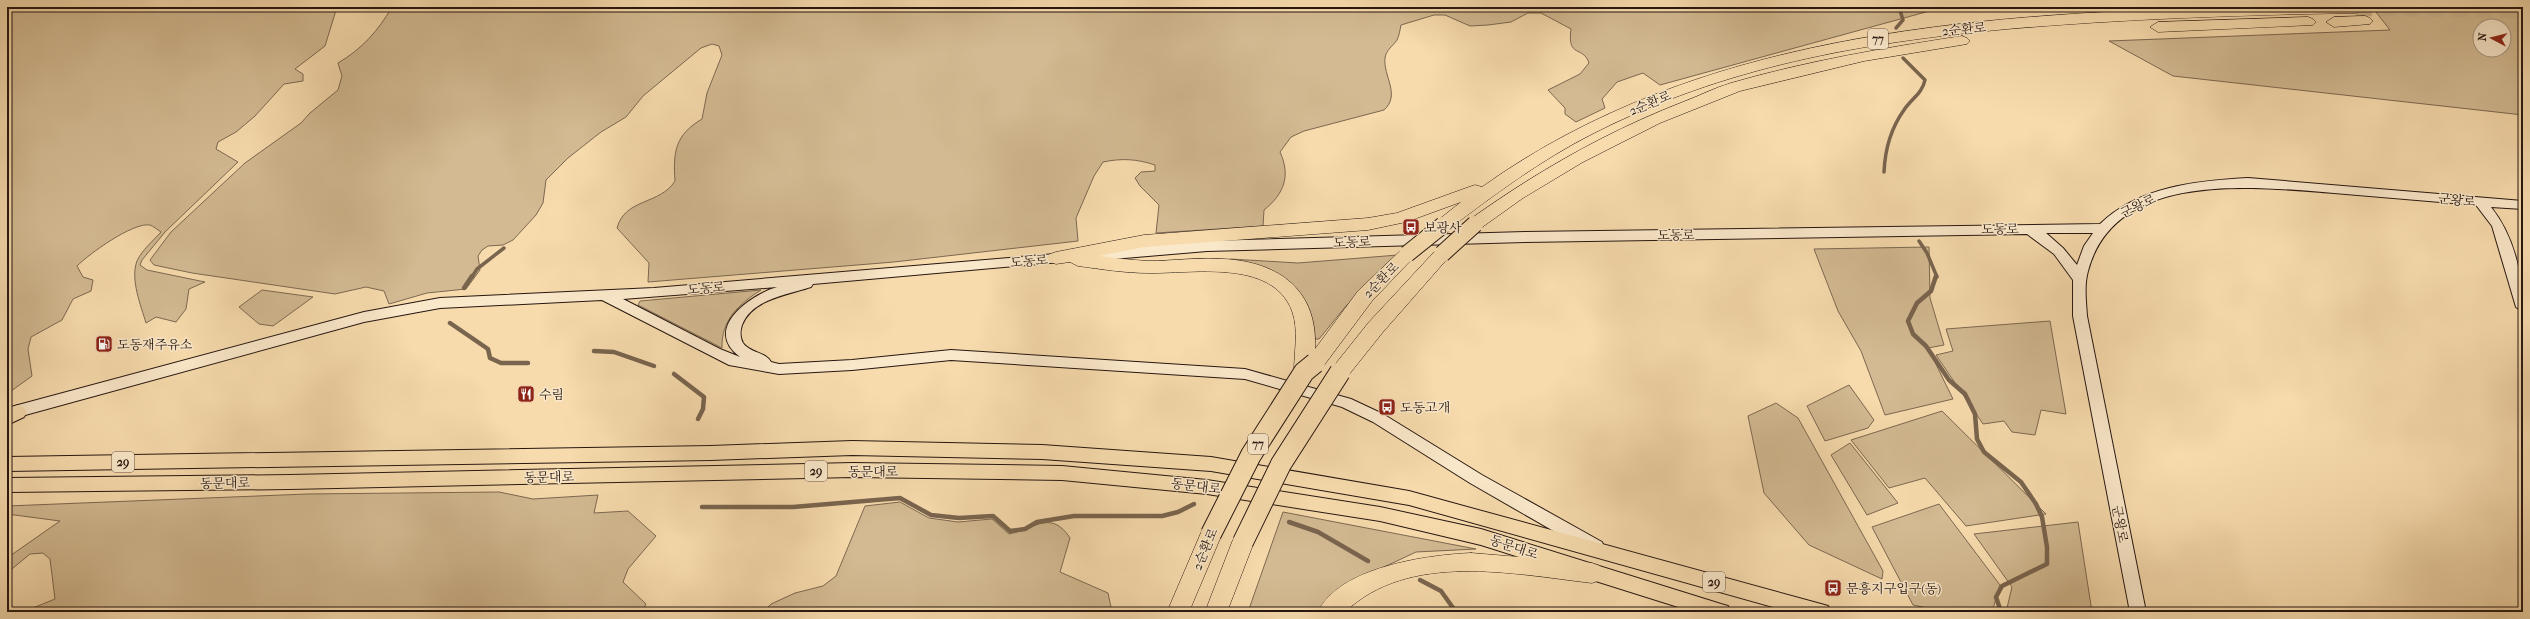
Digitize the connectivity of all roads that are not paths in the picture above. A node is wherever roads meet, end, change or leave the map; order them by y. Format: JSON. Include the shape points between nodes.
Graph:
{"nodes":[{"id":1,"x":1511,"y":176,"type":"junction"},
{"id":2,"x":2480,"y":202,"type":"junction"},
{"id":3,"x":2523,"y":206,"type":"edge"},
{"id":4,"x":2101,"y":228,"type":"junction"},
{"id":5,"x":2030,"y":229,"type":"junction"},
{"id":6,"x":1056,"y":258,"type":"junction"},
{"id":7,"x":827,"y":276,"type":"junction"},
{"id":8,"x":2080,"y":280,"type":"junction"},
{"id":9,"x":605,"y":296,"type":"junction"},
{"id":10,"x":2523,"y":307,"type":"edge"},
{"id":11,"x":1308,"y":364,"type":"junction"},
{"id":12,"x":779,"y":369,"type":"junction"},
{"id":13,"x":11,"y":415,"type":"edge"},
{"id":14,"x":9,"y":463,"type":"edge"},
{"id":15,"x":7,"y":485,"type":"edge"},
{"id":16,"x":29,"y":486,"type":"junction"},
{"id":17,"x":7,"y":492,"type":"edge"},
{"id":18,"x":1607,"y":553,"type":"junction"},
{"id":19,"x":1592,"y":573,"type":"junction"},
{"id":20,"x":1178,"y":612,"type":"edge"},
{"id":21,"x":1216,"y":612,"type":"edge"},
{"id":22,"x":1329,"y":612,"type":"edge"},
{"id":23,"x":1722,"y":612,"type":"edge"},
{"id":24,"x":1821,"y":612,"type":"edge"},
{"id":25,"x":2138,"y":612,"type":"edge"}],
"edges":[{"from":1,"to":6,"type":"highway","via":[[1447,203],[1400,218],[1368,224],[1144,241]]},
{"from":1,"to":11,"type":"highway","name":"2순환로","number":"77","bridge":true,"via":[[1407,254],[1365,296]]},
{"from":1,"to":21,"type":"highway","name":"2순환로","number":"77","bridge":true,"via":[[1587,130],[1664,97],[1727,74],[1849,44],[1910,34],[2099,17],[2220,11],[2360,15],[1978,38],[1864,56],[1735,88],[1654,119],[1577,158],[1517,194],[1476,224],[1442,254],[1385,316],[1340,372],[1281,464],[1243,542]]},
{"from":2,"to":3,"type":"main road","name":"군왕로"},
{"from":2,"to":4,"type":"main road","name":"군왕로","via":[[2248,182],[2217,183],[2174,190],[2141,202],[2124,209]]},
{"from":2,"to":10,"type":"main road","via":[[2498,225]]},
{"from":4,"to":5,"type":"main road","name":"도동로"},
{"from":4,"to":8,"type":"main road","name":"군왕로","via":[[2088,250]]},
{"from":5,"to":6,"type":"main road","name":"도동로","via":[[1525,237],[1207,246]]},
{"from":5,"to":8,"type":"main road","via":[[2054,245],[2067,259]]},
{"from":6,"to":7,"type":"main road","name":"도동로"},
{"from":6,"to":11,"type":"highway","via":[[1148,267],[1226,264],[1255,270],[1282,284],[1296,300],[1305,325]]},
{"from":7,"to":9,"type":"main road","name":"도동로"},
{"from":7,"to":12,"type":"main road","via":[[756,301],[739,318],[733,329],[736,344],[748,354]]},
{"from":8,"to":25,"type":"main road","name":"군왕로","via":[[2080,316]]},
{"from":9,"to":12,"type":"main road","name":"동문대로","via":[[734,361]]},
{"from":9,"to":13,"type":"main road","name":"동문대로","via":[[508,299],[415,306],[364,317]]},
{"from":11,"to":20,"type":"highway","name":"2순환로","number":"77","bridge":true,"via":[[1251,455],[1211,534]]},
{"from":12,"to":18,"type":"main road","name":"동문대로","via":[[951,355],[1220,370],[1244,374],[1346,402],[1378,418],[1476,479]]},
{"from":14,"to":18,"type":"main road","name":"동문대로","number":"29","via":[[711,453],[852,448],[1042,452],[1211,464],[1409,498]]},
{"from":15,"to":16,"type":"main road","name":"동문대로","number":"29"},
{"from":16,"to":17,"type":"main road"},
{"from":16,"to":19,"type":"main road","name":"동문대로","number":"29","via":[[853,470],[1062,473],[1201,486],[1380,514],[1481,537]]},
{"from":18,"to":24,"type":"main road","name":"동문대로","number":"29"},
{"from":19,"to":22,"type":"highway","via":[[1470,561],[1422,565],[1387,575],[1354,591]]},
{"from":19,"to":23,"type":"main road","name":"동문대로","number":"29"}]}
